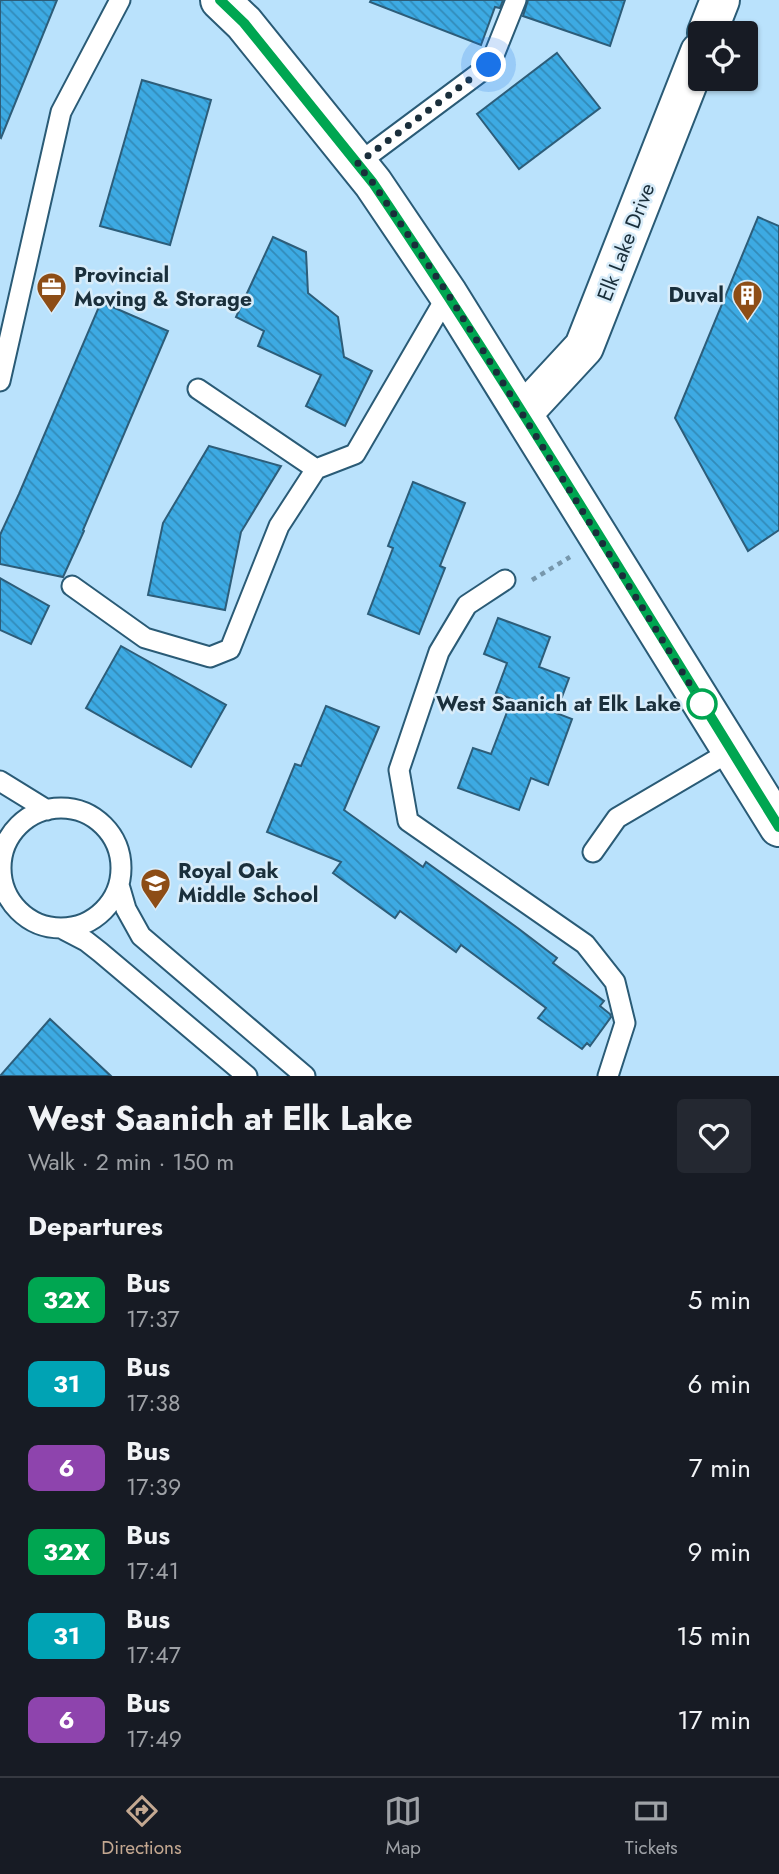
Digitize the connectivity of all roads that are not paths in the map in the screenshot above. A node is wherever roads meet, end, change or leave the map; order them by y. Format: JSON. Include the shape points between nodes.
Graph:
{"nodes":[{"id":1,"x":120,"y":0,"type":"edge"},
{"id":2,"x":220,"y":0,"type":"edge"},
{"id":3,"x":516,"y":0,"type":"edge"},
{"id":4,"x":720,"y":0,"type":"edge"},
{"id":5,"x":712,"y":21,"type":"edge"},
{"id":6,"x":688,"y":83,"type":"edge"},
{"id":7,"x":357,"y":164,"type":"junction"},
{"id":8,"x":448,"y":294,"type":"junction"},
{"id":9,"x":0,"y":381,"type":"edge"},
{"id":10,"x":198,"y":389,"type":"dead end"},
{"id":11,"x":523,"y":413,"type":"junction"},
{"id":12,"x":316,"y":469,"type":"junction"},
{"id":13,"x":505,"y":580,"type":"dead end"},
{"id":14,"x":72,"y":586,"type":"dead end"},
{"id":15,"x":731,"y":751,"type":"junction"},
{"id":16,"x":0,"y":782,"type":"edge"},
{"id":17,"x":47,"y":810,"type":"junction"},
{"id":18,"x":779,"y":827,"type":"edge"},
{"id":19,"x":2,"y":848,"type":"edge"},
{"id":20,"x":593,"y":852,"type":"dead end"},
{"id":21,"x":119,"y":885,"type":"junction"},
{"id":22,"x":61,"y":928,"type":"junction"},
{"id":23,"x":247,"y":1076,"type":"edge"},
{"id":24,"x":305,"y":1076,"type":"edge"},
{"id":25,"x":608,"y":1076,"type":"edge"}],
"edges":[{"from":1,"to":9,"type":"lane","via":[[61,112]]},
{"from":2,"to":7,"type":"main road","via":[[244,23]]},
{"from":3,"to":7,"type":"lane","via":[[489,65]]},
{"from":4,"to":5,"type":"main road"},
{"from":6,"to":11,"type":"main road","name":"Elk Lake Drive","via":[[584,347]]},
{"from":7,"to":8,"type":"main road"},
{"from":8,"to":11,"type":"main road"},
{"from":8,"to":12,"type":"lane","via":[[355,454]]},
{"from":10,"to":12,"type":"lane"},
{"from":11,"to":15,"type":"main road"},
{"from":12,"to":14,"type":"lane","via":[[279,526],[230,649],[210,657],[145,638]]},
{"from":13,"to":25,"type":"lane","via":[[467,605],[439,652],[398,770],[408,821],[585,944],[615,982],[625,1023]]},
{"from":15,"to":18,"type":"main road"},
{"from":15,"to":20,"type":"lane","via":[[617,818]]},
{"from":16,"to":17,"type":"lane"},
{"from":17,"to":19,"type":"lane","via":[[28,818]]},
{"from":17,"to":21,"type":"lane","via":[[83,812],[111,834],[122,868]]},
{"from":19,"to":22,"type":"lane","via":[[4,887],[12,904],[42,926]]},
{"from":21,"to":22,"type":"lane","via":[[97,917],[80,926]]},
{"from":21,"to":24,"type":"lane","via":[[141,936]]},
{"from":22,"to":23,"type":"lane","via":[[100,952]]}]}
